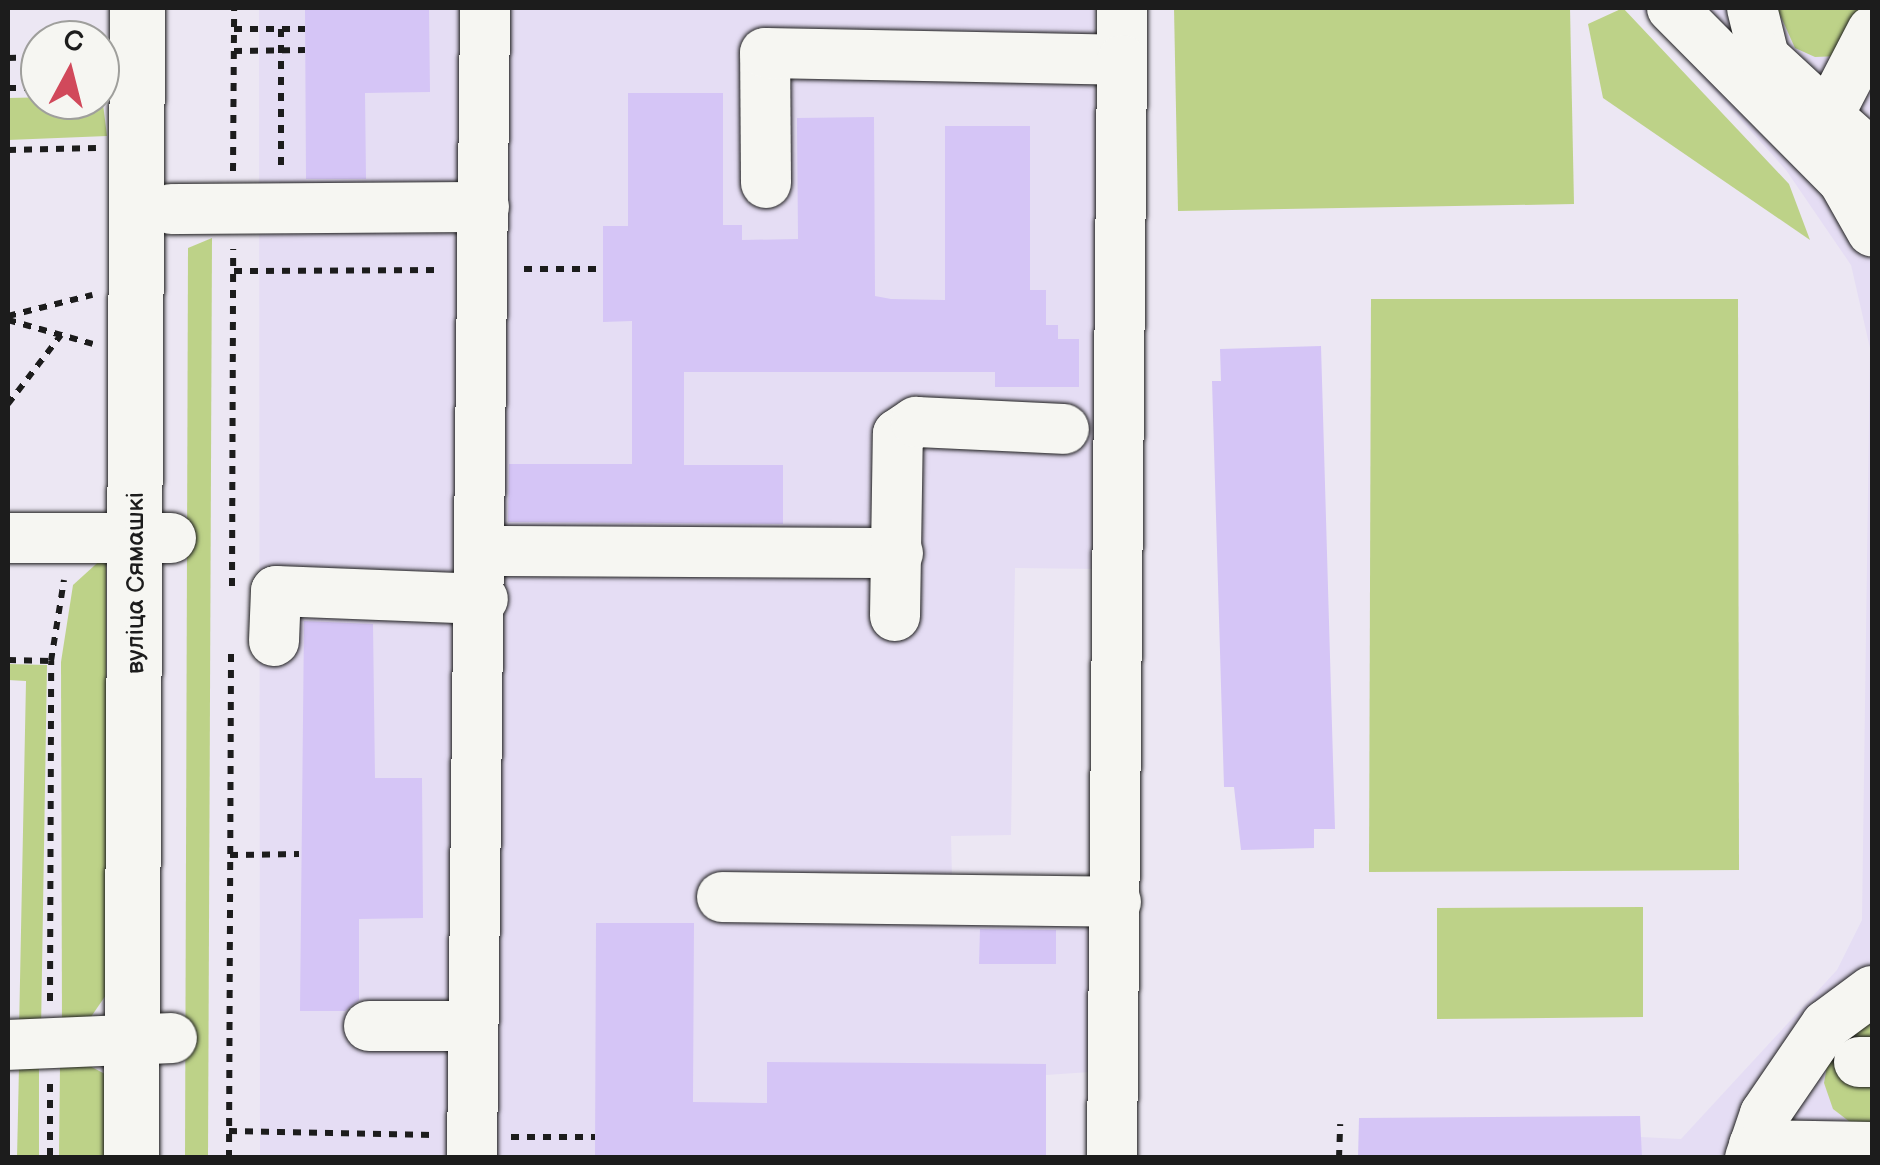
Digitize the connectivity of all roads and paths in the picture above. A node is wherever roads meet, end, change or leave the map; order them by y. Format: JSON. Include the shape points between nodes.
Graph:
{"nodes":[{"id":1,"x":137,"y":8,"type":"edge"},
{"id":2,"x":172,"y":8,"type":"edge"},
{"id":3,"x":234,"y":8,"type":"edge"},
{"id":4,"x":485,"y":8,"type":"edge"},
{"id":5,"x":1122,"y":8,"type":"edge"},
{"id":6,"x":1672,"y":8,"type":"edge"},
{"id":7,"x":1752,"y":8,"type":"edge"},
{"id":8,"x":234,"y":28,"type":"junction"},
{"id":9,"x":281,"y":29,"type":"junction"},
{"id":10,"x":305,"y":29,"type":"dead end"},
{"id":11,"x":1871,"y":42,"type":"edge"},
{"id":12,"x":305,"y":50,"type":"dead end"},
{"id":13,"x":234,"y":51,"type":"junction"},
{"id":14,"x":281,"y":51,"type":"junction"},
{"id":15,"x":1122,"y":60,"type":"junction"},
{"id":16,"x":1818,"y":131,"type":"junction"},
{"id":17,"x":233,"y":142,"type":"dead end"},
{"id":18,"x":112,"y":148,"type":"dead end"},
{"id":19,"x":8,"y":150,"type":"edge"},
{"id":20,"x":1872,"y":155,"type":"edge"},
{"id":21,"x":766,"y":182,"type":"dead end"},
{"id":22,"x":281,"y":208,"type":"junction"},
{"id":23,"x":484,"y":208,"type":"junction"},
{"id":24,"x":172,"y":209,"type":"junction"},
{"id":25,"x":1872,"y":230,"type":"edge"},
{"id":26,"x":484,"y":269,"type":"junction"},
{"id":27,"x":603,"y":269,"type":"dead end"},
{"id":28,"x":234,"y":271,"type":"dead end"},
{"id":29,"x":94,"y":295,"type":"dead end"},
{"id":30,"x":8,"y":318,"type":"edge"},
{"id":31,"x":61,"y":335,"type":"junction"},
{"id":32,"x":94,"y":344,"type":"dead end"},
{"id":33,"x":8,"y":404,"type":"edge"},
{"id":34,"x":1064,"y":428,"type":"dead end"},
{"id":35,"x":8,"y":538,"type":"edge"},
{"id":36,"x":133,"y":538,"type":"junction"},
{"id":37,"x":898,"y":554,"type":"junction"},
{"id":38,"x":483,"y":575,"type":"junction"},
{"id":39,"x":894,"y":616,"type":"dead end"},
{"id":40,"x":274,"y":641,"type":"dead end"},
{"id":41,"x":8,"y":660,"type":"edge"},
{"id":42,"x":51,"y":660,"type":"junction"},
{"id":43,"x":230,"y":854,"type":"dead end"},
{"id":44,"x":299,"y":854,"type":"dead end"},
{"id":45,"x":722,"y":897,"type":"dead end"},
{"id":46,"x":1116,"y":902,"type":"junction"},
{"id":47,"x":1872,"y":991,"type":"edge"},
{"id":48,"x":369,"y":1026,"type":"dead end"},
{"id":49,"x":473,"y":1026,"type":"junction"},
{"id":50,"x":153,"y":1038,"type":"junction"},
{"id":51,"x":29,"y":1044,"type":"edge"},
{"id":52,"x":1340,"y":1124,"type":"dead end"},
{"id":53,"x":229,"y":1131,"type":"dead end"},
{"id":54,"x":595,"y":1137,"type":"dead end"},
{"id":55,"x":1872,"y":1146,"type":"edge"},
{"id":56,"x":471,"y":1147,"type":"edge"},
{"id":57,"x":1752,"y":1151,"type":"edge"},
{"id":58,"x":50,"y":1158,"type":"edge"},
{"id":59,"x":131,"y":1158,"type":"edge"},
{"id":60,"x":168,"y":1158,"type":"edge"},
{"id":61,"x":1112,"y":1158,"type":"edge"},
{"id":62,"x":1339,"y":1158,"type":"edge"}],
"edges":[{"from":1,"to":36,"type":"main road","name":"вуліца Сямашкі"},
{"from":2,"to":24,"type":"main road","name":"вуліца Сямашкі"},
{"from":3,"to":8,"type":"path"},
{"from":4,"to":23,"type":"lane"},
{"from":5,"to":15,"type":"lane"},
{"from":6,"to":16,"type":"lane"},
{"from":7,"to":16,"type":"lane","via":[[1764,57]]},
{"from":8,"to":9,"type":"path"},
{"from":8,"to":13,"type":"path"},
{"from":9,"to":10,"type":"path"},
{"from":9,"to":14,"type":"path"},
{"from":11,"to":16,"type":"lane"},
{"from":12,"to":14,"type":"path"},
{"from":13,"to":14,"type":"path"},
{"from":13,"to":17,"type":"path"},
{"from":14,"to":22,"type":"path"},
{"from":15,"to":21,"type":"lane","via":[[765,54]]},
{"from":15,"to":46,"type":"lane"},
{"from":16,"to":20,"type":"lane"},
{"from":16,"to":25,"type":"lane"},
{"from":18,"to":19,"type":"path"},
{"from":22,"to":23,"type":"lane"},
{"from":22,"to":24,"type":"lane"},
{"from":23,"to":26,"type":"lane"},
{"from":24,"to":36,"type":"main road","name":"вуліца Сямашкі"},
{"from":26,"to":27,"type":"path"},
{"from":26,"to":28,"type":"path"},
{"from":26,"to":38,"type":"lane"},
{"from":29,"to":30,"type":"path"},
{"from":30,"to":31,"type":"path"},
{"from":31,"to":32,"type":"path"},
{"from":31,"to":33,"type":"path"},
{"from":34,"to":37,"type":"lane","via":[[916,422],[898,434]]},
{"from":35,"to":36,"type":"lane"},
{"from":36,"to":42,"type":"path","via":[[65,575]]},
{"from":36,"to":50,"type":"main road","name":"вуліца Сямашкі"},
{"from":37,"to":38,"type":"lane"},
{"from":37,"to":39,"type":"lane"},
{"from":38,"to":40,"type":"lane","via":[[276,591]]},
{"from":38,"to":49,"type":"lane"},
{"from":41,"to":42,"type":"path"},
{"from":42,"to":51,"type":"path"},
{"from":43,"to":44,"type":"path"},
{"from":45,"to":46,"type":"lane"},
{"from":46,"to":61,"type":"lane"},
{"from":47,"to":57,"type":"lane","via":[[1826,1026]]},
{"from":48,"to":49,"type":"lane"},
{"from":49,"to":56,"type":"lane"},
{"from":50,"to":51,"type":"lane"},
{"from":50,"to":59,"type":"main road","name":"вуліца Сямашкі"},
{"from":50,"to":60,"type":"main road","name":"вуліца Сямашкі"},
{"from":51,"to":58,"type":"path"},
{"from":52,"to":62,"type":"path"},
{"from":53,"to":56,"type":"path"},
{"from":54,"to":56,"type":"path"},
{"from":55,"to":57,"type":"lane"}]}
